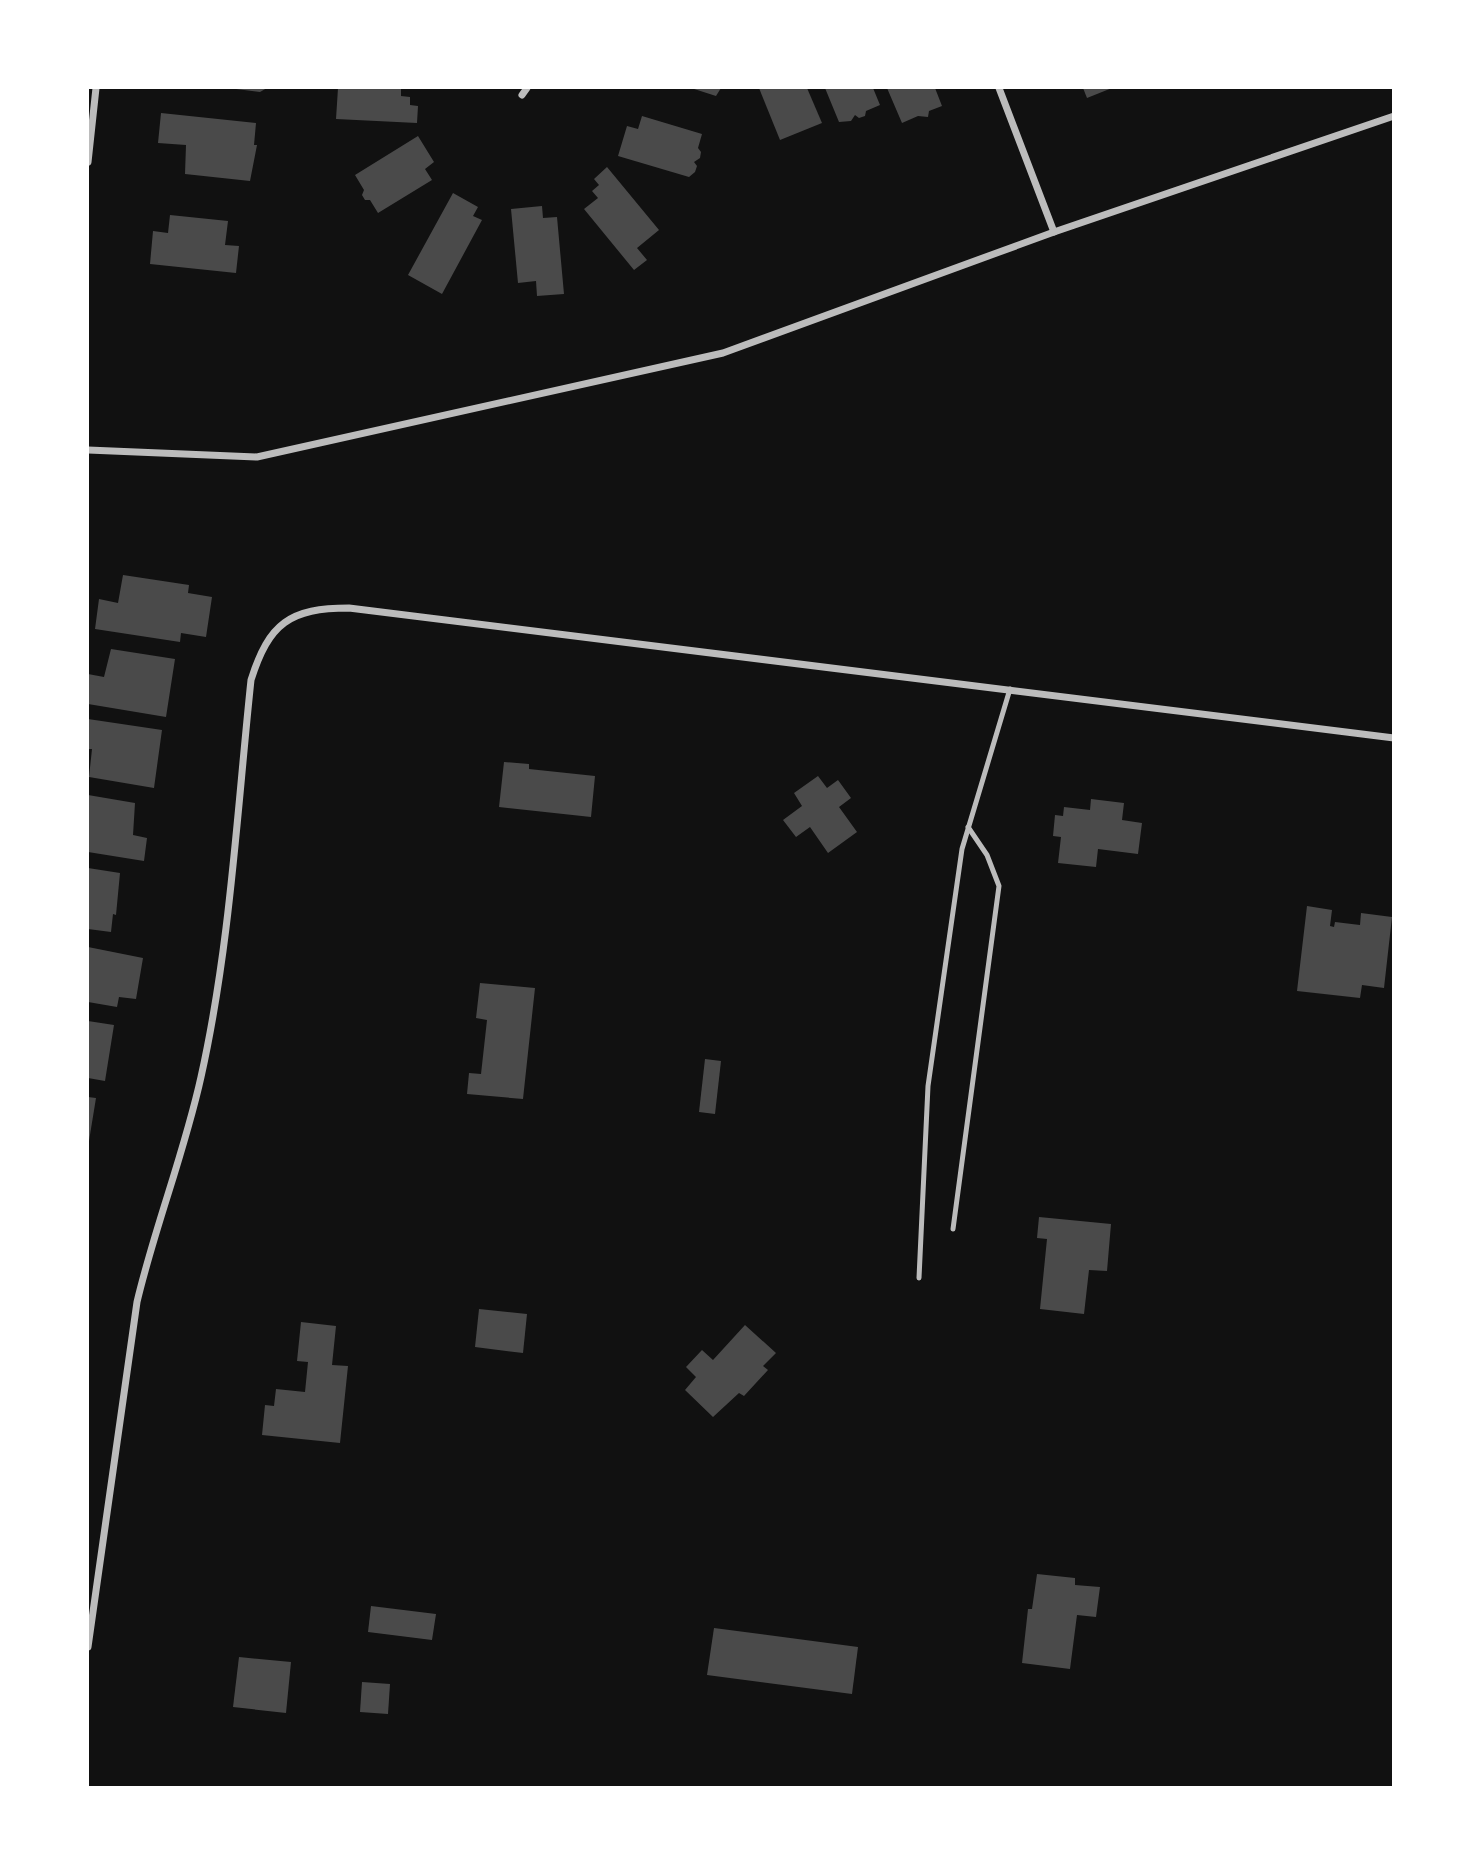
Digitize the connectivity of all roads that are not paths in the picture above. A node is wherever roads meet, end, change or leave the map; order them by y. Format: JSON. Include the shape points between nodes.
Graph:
{"nodes":[{"id":1,"x":96,"y":88,"type":"edge"},
{"id":2,"x":999,"y":88,"type":"edge"},
{"id":3,"x":91,"y":99,"type":"edge"},
{"id":4,"x":1394,"y":116,"type":"edge"},
{"id":5,"x":88,"y":162,"type":"edge"},
{"id":6,"x":1054,"y":232,"type":"junction"},
{"id":7,"x":88,"y":450,"type":"edge"},
{"id":8,"x":1010,"y":690,"type":"junction"},
{"id":9,"x":1394,"y":738,"type":"edge"},
{"id":10,"x":968,"y":827,"type":"junction"},
{"id":11,"x":953,"y":1229,"type":"dead end"},
{"id":12,"x":919,"y":1278,"type":"dead end"},
{"id":13,"x":88,"y":1647,"type":"edge"}],
"edges":[{"from":1,"to":3,"type":"street"},
{"from":2,"to":6,"type":"street"},
{"from":3,"to":5,"type":"street"},
{"from":4,"to":6,"type":"street"},
{"from":6,"to":7,"type":"street","via":[[723,353],[257,457]]},
{"from":8,"to":9,"type":"street"},
{"from":8,"to":10,"type":"lane"},
{"from":8,"to":13,"type":"street","via":[[349,608],[320,608],[283,620],[259,655],[251,680],[218,985],[184,1150],[137,1302]]},
{"from":10,"to":11,"type":"lane","via":[[999,886]]},
{"from":10,"to":12,"type":"lane","via":[[928,1086]]}]}
